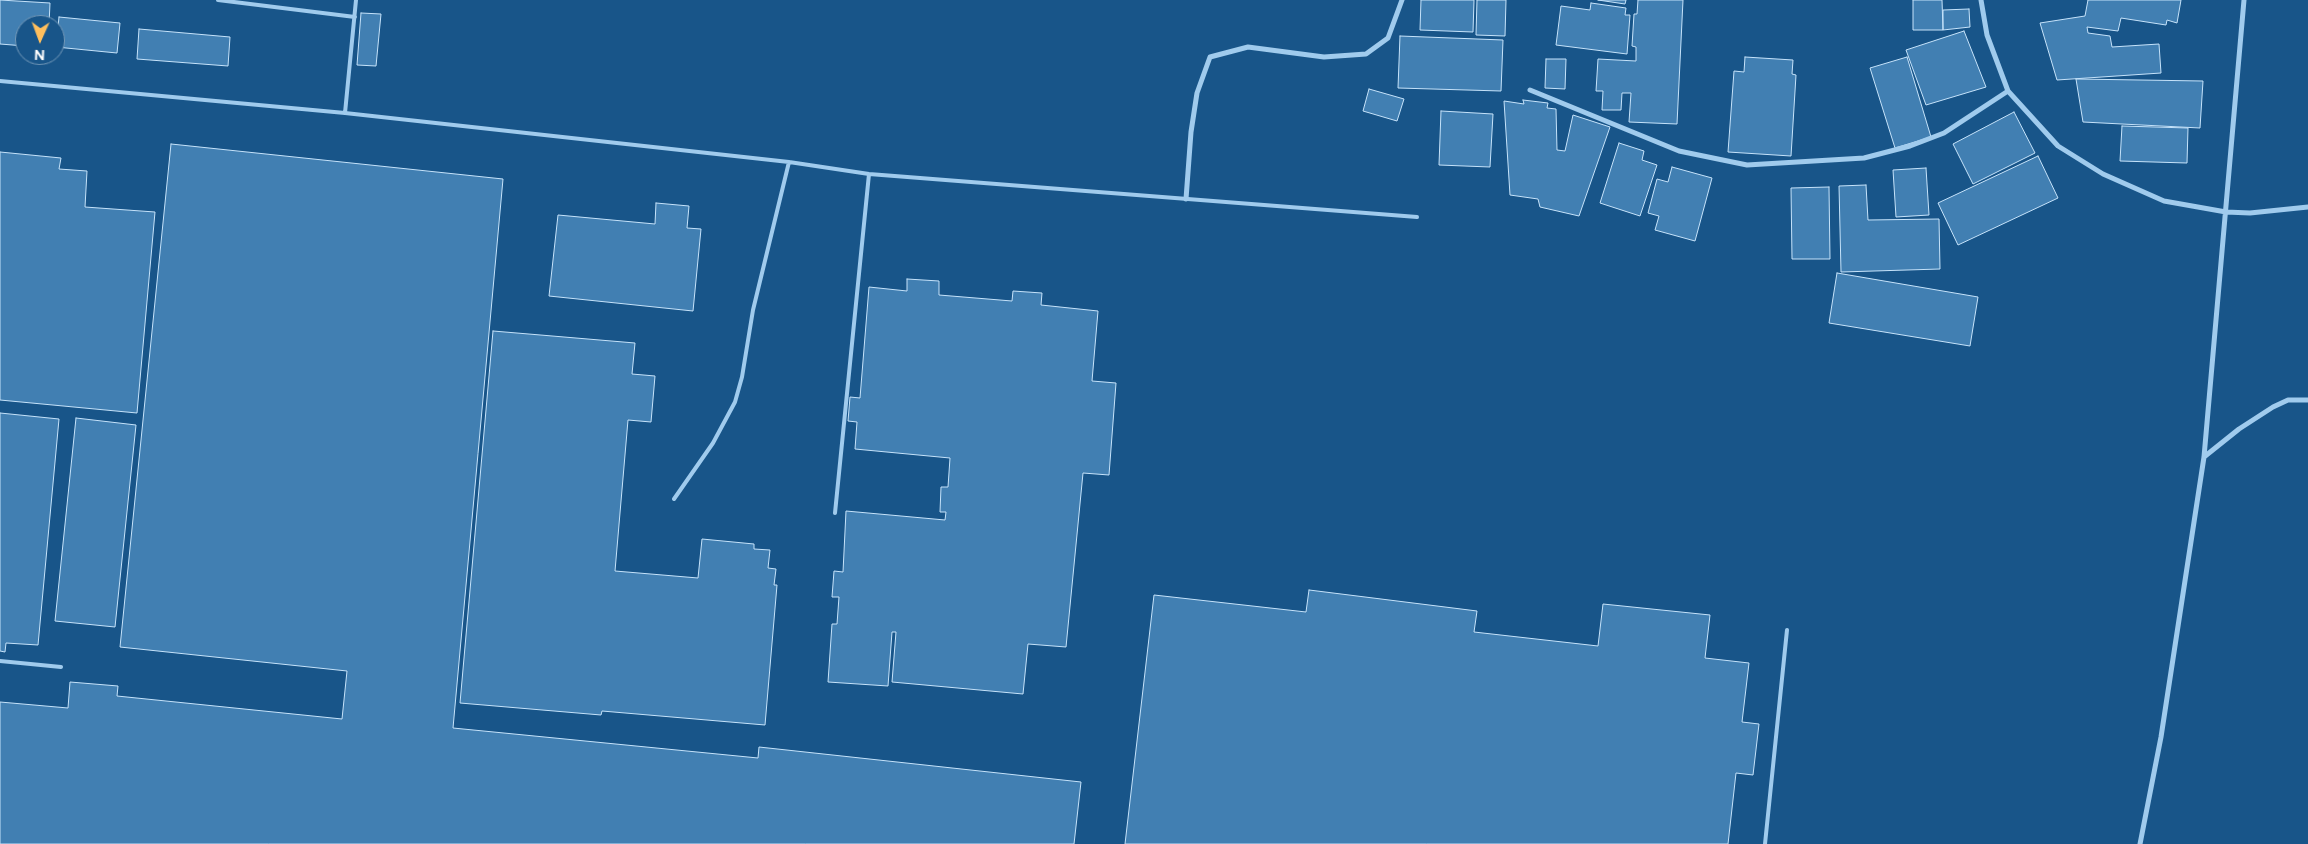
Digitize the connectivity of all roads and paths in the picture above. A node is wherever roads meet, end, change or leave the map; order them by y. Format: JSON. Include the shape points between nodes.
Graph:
{"nodes":[{"id":1,"x":218,"y":0,"type":"edge"},
{"id":2,"x":356,"y":0,"type":"edge"},
{"id":3,"x":1402,"y":0,"type":"edge"},
{"id":4,"x":1981,"y":0,"type":"edge"},
{"id":5,"x":2244,"y":0,"type":"edge"},
{"id":6,"x":355,"y":17,"type":"junction"},
{"id":7,"x":0,"y":81,"type":"edge"},
{"id":8,"x":1530,"y":90,"type":"dead end"},
{"id":9,"x":2008,"y":91,"type":"junction"},
{"id":10,"x":345,"y":113,"type":"junction"},
{"id":11,"x":789,"y":162,"type":"junction"},
{"id":12,"x":869,"y":174,"type":"junction"},
{"id":13,"x":1186,"y":199,"type":"junction"},
{"id":14,"x":2308,"y":208,"type":"edge"},
{"id":15,"x":2226,"y":212,"type":"junction"},
{"id":16,"x":1417,"y":217,"type":"dead end"},
{"id":17,"x":2308,"y":400,"type":"edge"},
{"id":18,"x":2204,"y":458,"type":"junction"},
{"id":19,"x":674,"y":499,"type":"dead end"},
{"id":20,"x":835,"y":513,"type":"dead end"},
{"id":21,"x":1787,"y":630,"type":"dead end"},
{"id":22,"x":0,"y":661,"type":"edge"},
{"id":23,"x":62,"y":667,"type":"dead end"},
{"id":24,"x":1765,"y":844,"type":"edge"},
{"id":25,"x":2140,"y":844,"type":"edge"}],
"edges":[{"from":1,"to":6,"type":"lane"},
{"from":2,"to":6,"type":"lane"},
{"from":3,"to":13,"type":"street","via":[[1388,38],[1366,54],[1324,57],[1248,47],[1210,57],[1196,93]]},
{"from":4,"to":9,"type":"street","via":[[1987,35]]},
{"from":5,"to":15,"type":"street"},
{"from":6,"to":10,"type":"lane"},
{"from":7,"to":10,"type":"lane"},
{"from":8,"to":9,"type":"street","via":[[1679,151],[1747,165],[1864,158],[1910,146],[1944,133]]},
{"from":9,"to":15,"type":"street","via":[[2058,146],[2103,174],[2164,201]]},
{"from":10,"to":11,"type":"lane"},
{"from":11,"to":12,"type":"lane"},
{"from":11,"to":19,"type":"lane","via":[[753,310],[735,402],[713,442]]},
{"from":12,"to":13,"type":"lane"},
{"from":12,"to":20,"type":"lane"},
{"from":13,"to":16,"type":"lane"},
{"from":14,"to":15,"type":"street"},
{"from":15,"to":18,"type":"street"},
{"from":17,"to":18,"type":"street","via":[[2288,400],[2273,407],[2239,429]]},
{"from":18,"to":25,"type":"street","via":[[2161,737]]},
{"from":21,"to":24,"type":"lane"},
{"from":22,"to":23,"type":"lane"}]}
